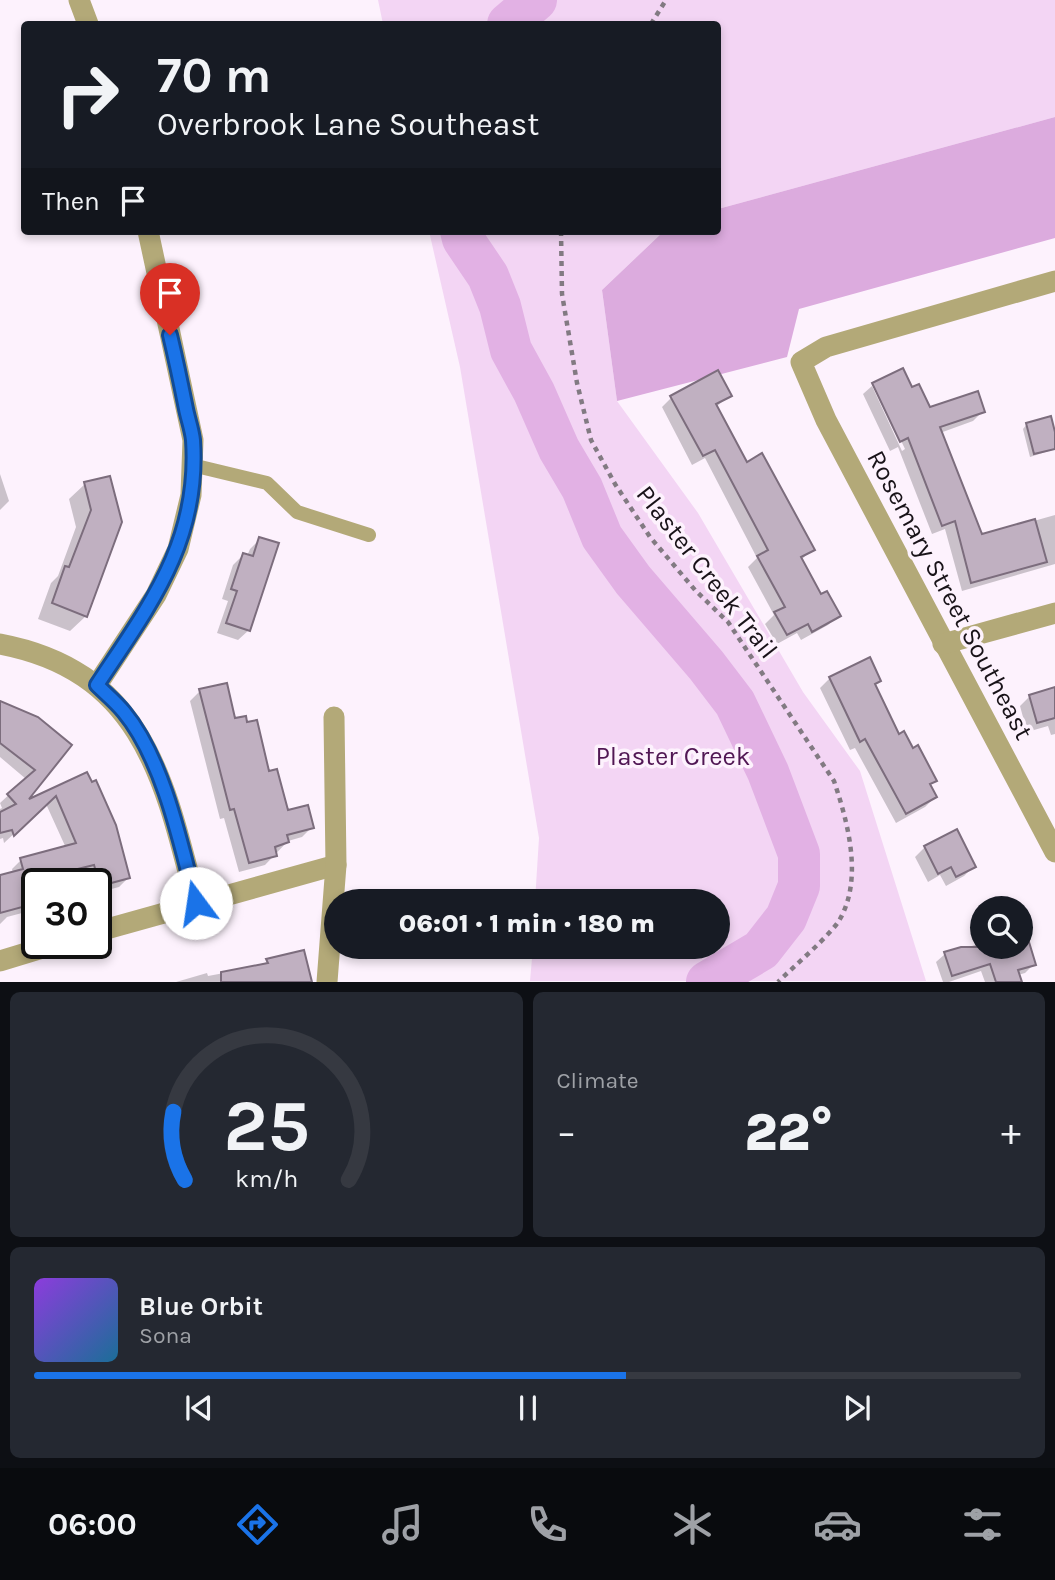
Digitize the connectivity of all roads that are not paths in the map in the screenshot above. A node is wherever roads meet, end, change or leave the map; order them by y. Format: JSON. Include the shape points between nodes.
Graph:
{"nodes":[{"id":1,"x":79,"y":0,"type":"edge"},
{"id":2,"x":87,"y":21,"type":"edge"},
{"id":3,"x":149,"y":235,"type":"edge"},
{"id":4,"x":1055,"y":281,"type":"edge"},
{"id":5,"x":192,"y":464,"type":"junction"},
{"id":6,"x":369,"y":535,"type":"dead end"},
{"id":7,"x":1055,"y":613,"type":"edge"},
{"id":8,"x":0,"y":644,"type":"edge"},
{"id":9,"x":943,"y":644,"type":"junction"},
{"id":10,"x":97,"y":685,"type":"junction"},
{"id":11,"x":334,"y":717,"type":"dead end"},
{"id":12,"x":1055,"y":852,"type":"edge"},
{"id":13,"x":336,"y":865,"type":"junction"},
{"id":14,"x":196,"y":903,"type":"junction"},
{"id":15,"x":112,"y":927,"type":"edge"},
{"id":16,"x":21,"y":955,"type":"edge"},
{"id":17,"x":0,"y":961,"type":"edge"},
{"id":18,"x":327,"y":982,"type":"edge"}],
"edges":[{"from":1,"to":2,"type":"street"},
{"from":3,"to":5,"type":"street","via":[[193,440]]},
{"from":4,"to":9,"type":"street","name":"Rosemary Street Southeast","via":[[826,347],[801,362],[826,420]]},
{"from":5,"to":6,"type":"lane","via":[[267,483],[297,512]]},
{"from":5,"to":10,"type":"street","via":[[191,495],[178,549],[156,595]]},
{"from":7,"to":9,"type":"street"},
{"from":8,"to":10,"type":"street","via":[[66,664]]},
{"from":9,"to":12,"type":"street","name":"Rosemary Street Southeast"},
{"from":10,"to":14,"type":"street","via":[[125,712],[145,745],[176,828]]},
{"from":11,"to":13,"type":"street"},
{"from":13,"to":14,"type":"street"},
{"from":13,"to":18,"type":"street"},
{"from":14,"to":15,"type":"street"},
{"from":16,"to":17,"type":"street"}]}
